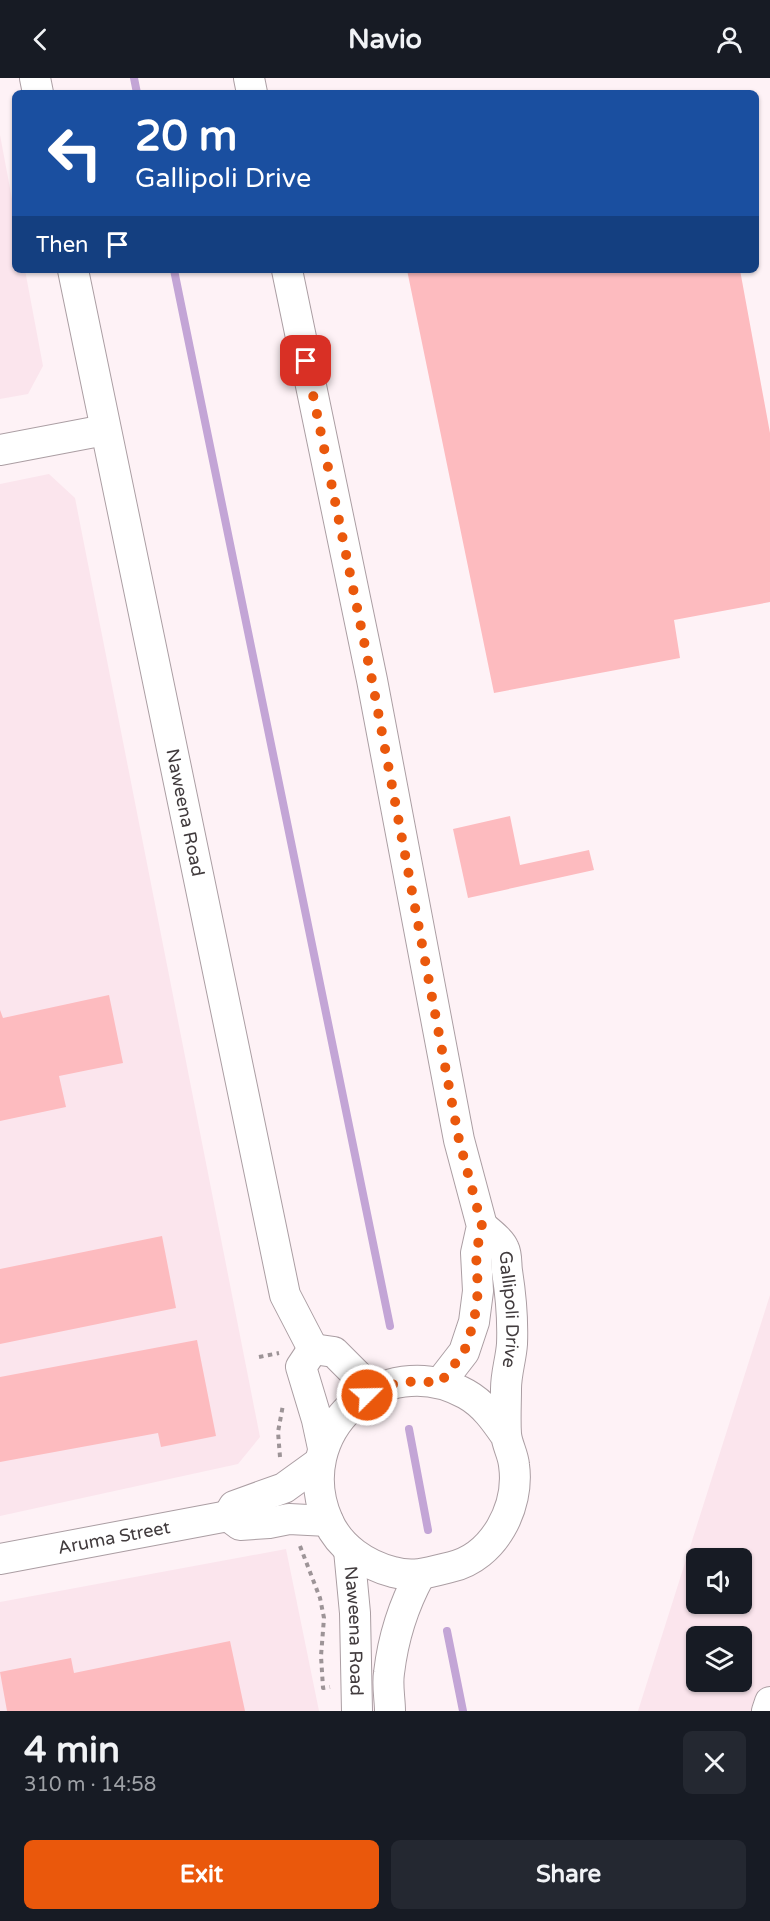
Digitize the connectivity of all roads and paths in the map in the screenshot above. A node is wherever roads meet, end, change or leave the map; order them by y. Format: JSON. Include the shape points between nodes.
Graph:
{"nodes":[{"id":1,"x":74,"y":273,"type":"edge"},
{"id":2,"x":288,"y":273,"type":"edge"},
{"id":3,"x":105,"y":430,"type":"junction"},
{"id":4,"x":0,"y":450,"type":"edge"},
{"id":5,"x":482,"y":1226,"type":"junction"},
{"id":6,"x":313,"y":1349,"type":"junction"},
{"id":7,"x":440,"y":1383,"type":"junction"},
{"id":8,"x":379,"y":1388,"type":"junction"},
{"id":9,"x":506,"y":1436,"type":"junction"},
{"id":10,"x":321,"y":1455,"type":"junction"},
{"id":11,"x":228,"y":1516,"type":"junction"},
{"id":12,"x":328,"y":1521,"type":"junction"},
{"id":13,"x":349,"y":1550,"type":"junction"},
{"id":14,"x":0,"y":1559,"type":"edge"},
{"id":15,"x":420,"y":1575,"type":"junction"},
{"id":16,"x":770,"y":1702,"type":"edge"},
{"id":17,"x":357,"y":1711,"type":"edge"},
{"id":18,"x":390,"y":1711,"type":"edge"},
{"id":19,"x":767,"y":1711,"type":"edge"}],
"edges":[{"from":1,"to":3,"type":"street","name":"Naweena Road"},
{"from":2,"to":5,"type":"street","name":"Gallipoli Drive","via":[[372,680],[459,1140]]},
{"from":3,"to":4,"type":"street"},
{"from":3,"to":6,"type":"street","name":"Naweena Road","via":[[285,1295]]},
{"from":5,"to":7,"type":"street","name":"Gallipoli Drive","via":[[476,1253],[478,1291],[474,1322],[464,1352]]},
{"from":5,"to":9,"type":"street","name":"Gallipoli Drive","via":[[504,1248],[512,1304]]},
{"from":6,"to":8,"type":"street","via":[[334,1352],[364,1382]]},
{"from":6,"to":10,"type":"street","via":[[301,1367],[317,1420]]},
{"from":7,"to":8,"type":"street","via":[[419,1380]]},
{"from":7,"to":9,"type":"street","via":[[467,1394],[489,1412]]},
{"from":8,"to":10,"type":"street","via":[[355,1402],[336,1422]]},
{"from":9,"to":15,"type":"street","via":[[514,1465],[514,1494],[505,1522],[488,1546],[465,1564]]},
{"from":10,"to":11,"type":"street","name":"Aruma Street","via":[[284,1488],[234,1506]]},
{"from":10,"to":12,"type":"street","via":[[319,1492]]},
{"from":11,"to":12,"type":"street","name":"Aruma Street","via":[[240,1525],[290,1519]]},
{"from":11,"to":14,"type":"street","name":"Aruma Street"},
{"from":12,"to":13,"type":"street"},
{"from":13,"to":15,"type":"street","via":[[375,1567],[405,1576]]},
{"from":13,"to":17,"type":"street","name":"Naweena Road"},
{"from":15,"to":18,"type":"street","name":"Naweena Road","via":[[397,1626],[388,1676]]},
{"from":16,"to":19,"type":"street"}]}
